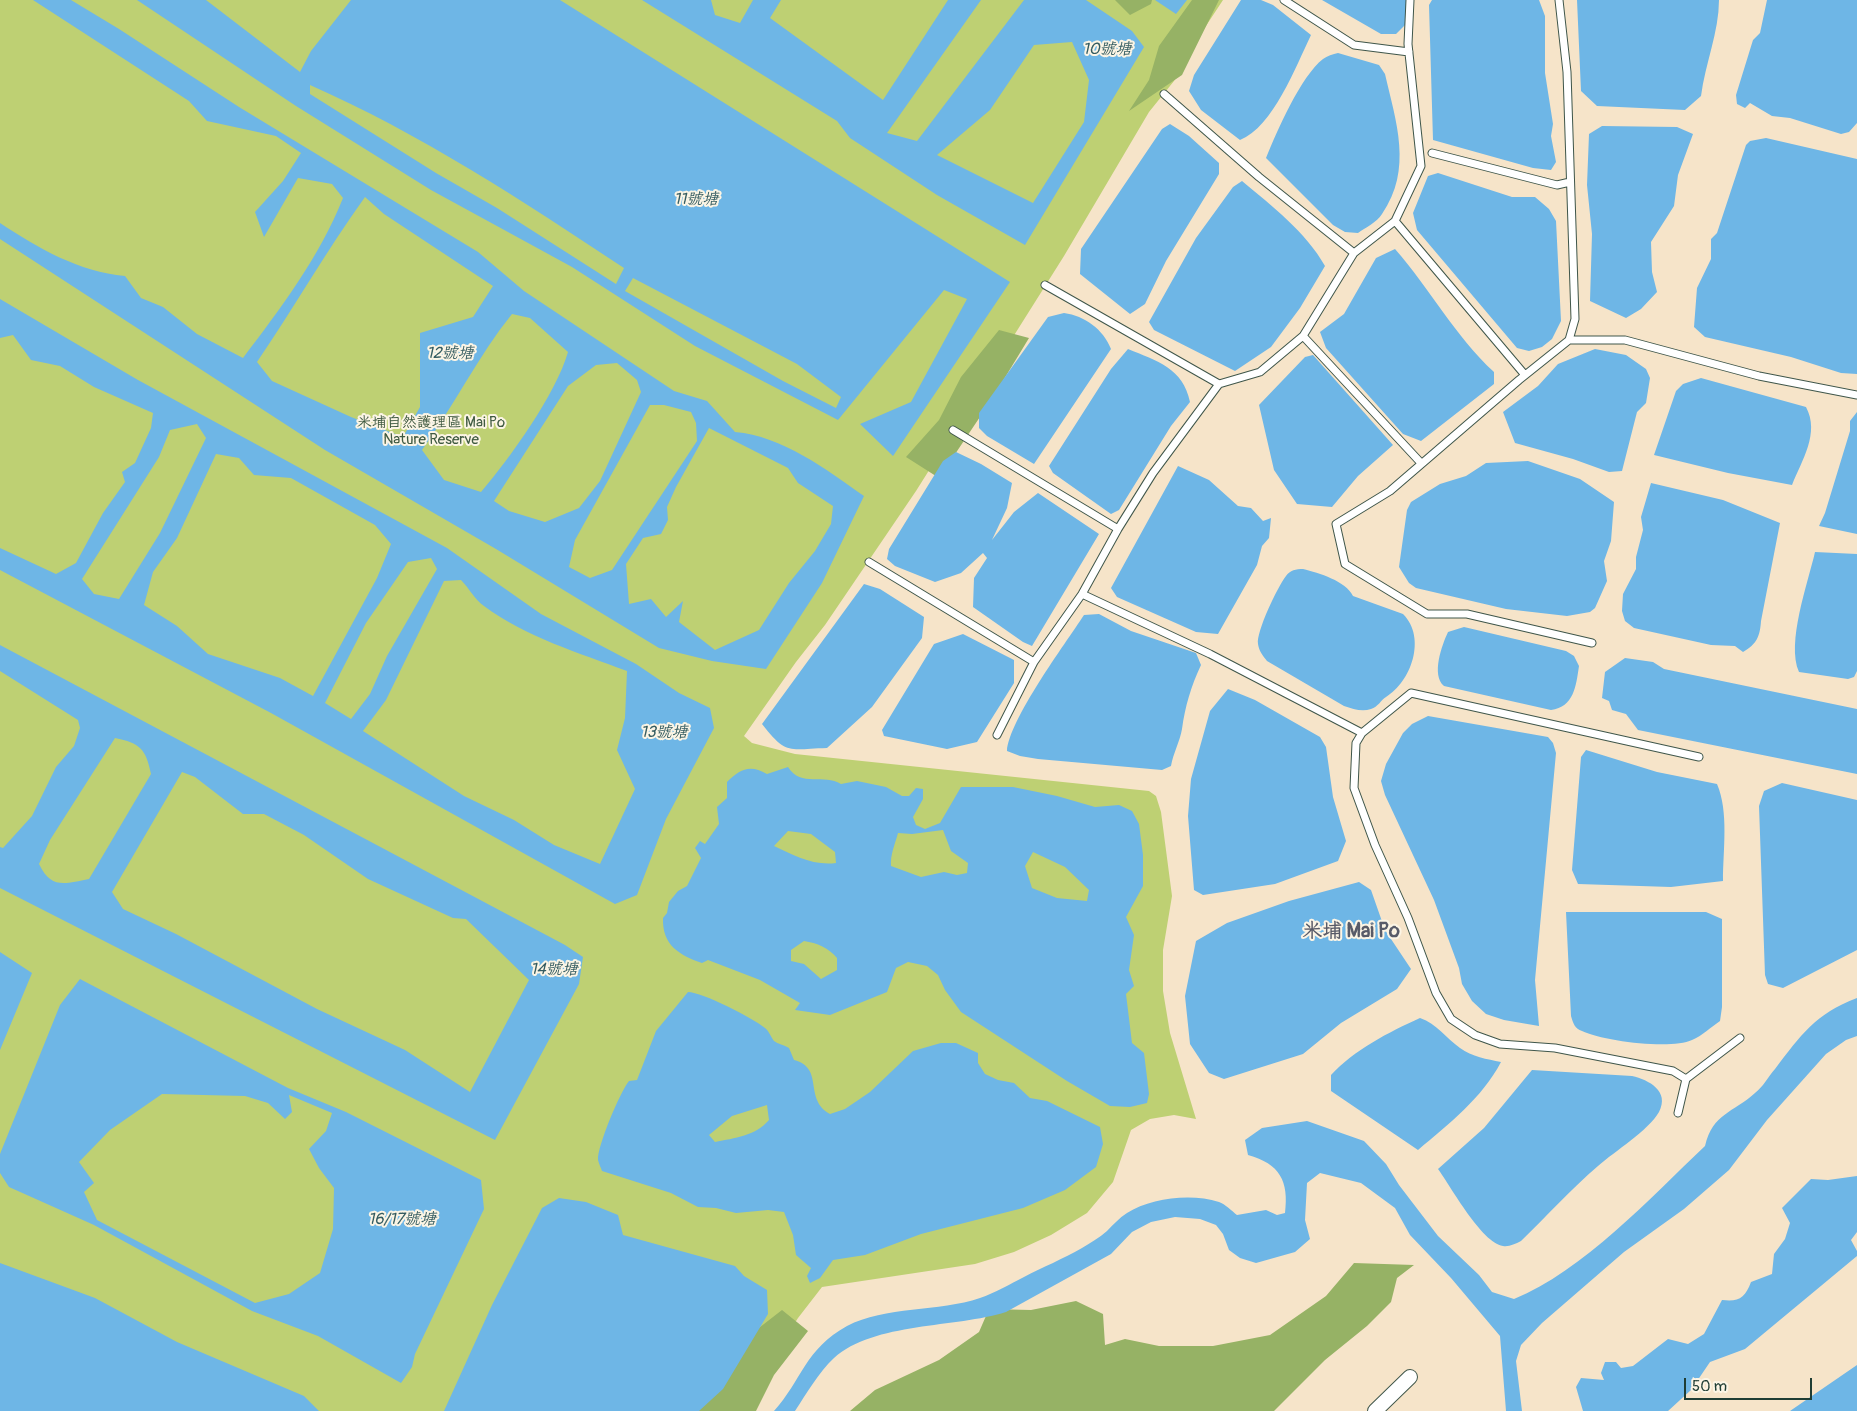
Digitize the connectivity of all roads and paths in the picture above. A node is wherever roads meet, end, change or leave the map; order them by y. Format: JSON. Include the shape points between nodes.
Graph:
{"nodes":[{"id":1,"x":1284,"y":0,"type":"edge"},
{"id":2,"x":1410,"y":0,"type":"edge"},
{"id":3,"x":1559,"y":0,"type":"edge"},
{"id":4,"x":1409,"y":52,"type":"junction"},
{"id":5,"x":1164,"y":94,"type":"dead end"},
{"id":6,"x":1432,"y":153,"type":"dead end"},
{"id":7,"x":1570,"y":182,"type":"junction"},
{"id":8,"x":1395,"y":221,"type":"junction"},
{"id":9,"x":1354,"y":253,"type":"junction"},
{"id":10,"x":1045,"y":285,"type":"dead end"},
{"id":11,"x":1303,"y":336,"type":"junction"},
{"id":12,"x":1569,"y":340,"type":"junction"},
{"id":13,"x":1526,"y":375,"type":"junction"},
{"id":14,"x":1219,"y":384,"type":"junction"},
{"id":15,"x":1857,"y":396,"type":"edge"},
{"id":16,"x":953,"y":430,"type":"dead end"},
{"id":17,"x":1421,"y":463,"type":"junction"},
{"id":18,"x":1118,"y":529,"type":"junction"},
{"id":19,"x":869,"y":562,"type":"dead end"},
{"id":20,"x":1082,"y":594,"type":"junction"},
{"id":21,"x":1592,"y":643,"type":"dead end"},
{"id":22,"x":1034,"y":662,"type":"junction"},
{"id":23,"x":1362,"y":733,"type":"junction"},
{"id":24,"x":997,"y":735,"type":"dead end"},
{"id":25,"x":1699,"y":757,"type":"dead end"},
{"id":26,"x":1740,"y":1038,"type":"dead end"},
{"id":27,"x":1686,"y":1079,"type":"junction"},
{"id":28,"x":1678,"y":1113,"type":"dead end"},
{"id":29,"x":1410,"y":1377,"type":"dead end"},
{"id":30,"x":1375,"y":1411,"type":"edge"}],
"edges":[{"from":1,"to":4,"type":"lane","via":[[1354,45]]},
{"from":2,"to":4,"type":"lane"},
{"from":3,"to":7,"type":"lane","via":[[1567,72]]},
{"from":4,"to":8,"type":"lane","via":[[1421,166]]},
{"from":5,"to":9,"type":"lane","via":[[1259,177]]},
{"from":6,"to":7,"type":"lane","via":[[1557,185]]},
{"from":7,"to":12,"type":"lane","via":[[1575,319]]},
{"from":8,"to":9,"type":"lane"},
{"from":8,"to":13,"type":"lane"},
{"from":9,"to":11,"type":"lane"},
{"from":10,"to":14,"type":"lane"},
{"from":11,"to":14,"type":"lane","via":[[1260,372]]},
{"from":11,"to":17,"type":"lane"},
{"from":12,"to":13,"type":"lane"},
{"from":12,"to":15,"type":"lane","via":[[1625,340],[1759,376]]},
{"from":13,"to":17,"type":"lane"},
{"from":14,"to":18,"type":"lane","via":[[1153,473]]},
{"from":16,"to":18,"type":"lane"},
{"from":17,"to":21,"type":"lane","via":[[1390,491],[1336,524],[1344,564],[1427,614],[1467,614]]},
{"from":18,"to":20,"type":"lane"},
{"from":19,"to":22,"type":"lane"},
{"from":20,"to":22,"type":"lane"},
{"from":20,"to":23,"type":"lane","via":[[1210,654]]},
{"from":22,"to":24,"type":"lane"},
{"from":23,"to":25,"type":"lane","via":[[1411,693]]},
{"from":23,"to":27,"type":"lane","via":[[1356,743],[1354,788],[1436,993],[1451,1019],[1475,1035],[1500,1044],[1555,1048],[1672,1071]]},
{"from":26,"to":27,"type":"lane"},
{"from":27,"to":28,"type":"lane"},
{"from":29,"to":30,"type":"street"}]}
